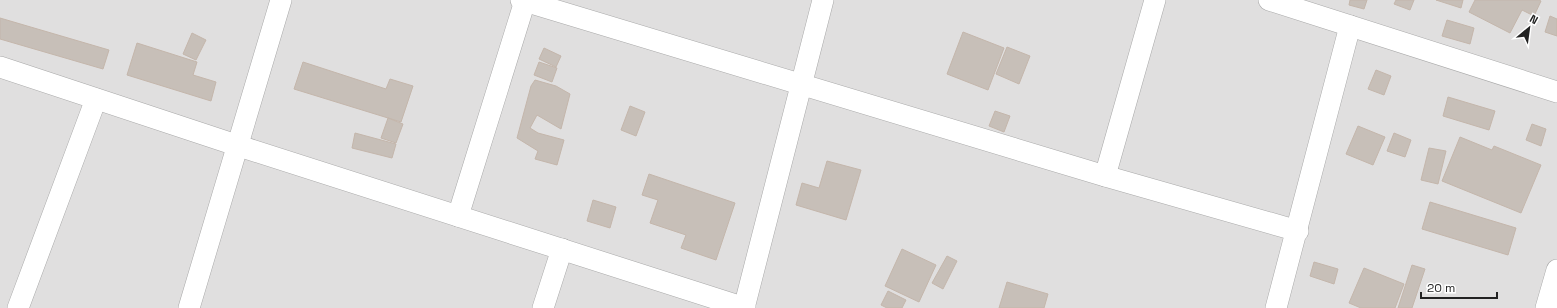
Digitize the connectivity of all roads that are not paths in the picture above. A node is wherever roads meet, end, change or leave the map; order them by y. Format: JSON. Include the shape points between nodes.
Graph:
{"nodes":[{"id":1,"x":281,"y":0,"type":"edge"},
{"id":2,"x":823,"y":0,"type":"edge"},
{"id":3,"x":1155,"y":0,"type":"edge"},
{"id":4,"x":1269,"y":0,"type":"edge"},
{"id":5,"x":523,"y":1,"type":"edge"},
{"id":6,"x":1350,"y":26,"type":"junction"},
{"id":7,"x":0,"y":67,"type":"edge"},
{"id":8,"x":801,"y":83,"type":"junction"},
{"id":9,"x":1557,"y":92,"type":"edge"},
{"id":10,"x":96,"y":99,"type":"junction"},
{"id":11,"x":236,"y":145,"type":"junction"},
{"id":12,"x":1105,"y":176,"type":"junction"},
{"id":13,"x":458,"y":216,"type":"junction"},
{"id":14,"x":1298,"y":231,"type":"junction"},
{"id":15,"x":562,"y":249,"type":"junction"},
{"id":16,"x":1557,"y":270,"type":"edge"},
{"id":17,"x":18,"y":308,"type":"edge"},
{"id":18,"x":189,"y":308,"type":"edge"},
{"id":19,"x":543,"y":308,"type":"edge"},
{"id":20,"x":744,"y":308,"type":"edge"},
{"id":21,"x":1276,"y":308,"type":"edge"},
{"id":22,"x":1546,"y":308,"type":"edge"}],
"edges":[{"from":1,"to":11,"type":"street"},
{"from":2,"to":8,"type":"street"},
{"from":3,"to":12,"type":"street"},
{"from":4,"to":6,"type":"street"},
{"from":5,"to":8,"type":"street"},
{"from":5,"to":13,"type":"street"},
{"from":6,"to":9,"type":"street"},
{"from":6,"to":14,"type":"street"},
{"from":7,"to":10,"type":"street"},
{"from":8,"to":12,"type":"street"},
{"from":8,"to":20,"type":"street"},
{"from":10,"to":11,"type":"street"},
{"from":10,"to":17,"type":"street"},
{"from":11,"to":13,"type":"street"},
{"from":11,"to":18,"type":"street"},
{"from":12,"to":14,"type":"street"},
{"from":13,"to":15,"type":"street"},
{"from":14,"to":21,"type":"street"},
{"from":15,"to":19,"type":"street"},
{"from":15,"to":20,"type":"street"},
{"from":16,"to":22,"type":"street"}]}
